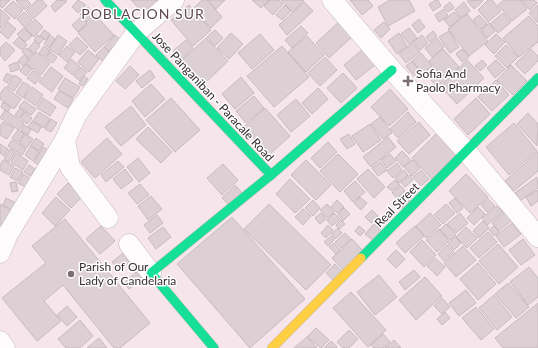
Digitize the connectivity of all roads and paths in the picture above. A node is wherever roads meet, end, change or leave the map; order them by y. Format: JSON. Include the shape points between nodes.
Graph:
{"nodes":[{"id":1,"x":105,"y":0,"type":"edge"},
{"id":2,"x":174,"y":0,"type":"edge"},
{"id":3,"x":332,"y":0,"type":"edge"},
{"id":4,"x":136,"y":33,"type":"junction"},
{"id":5,"x":392,"y":70,"type":"junction"},
{"id":6,"x":538,"y":78,"type":"edge"},
{"id":7,"x":65,"y":140,"type":"junction"},
{"id":8,"x":466,"y":151,"type":"junction"},
{"id":9,"x":271,"y":175,"type":"junction"},
{"id":10,"x":108,"y":218,"type":"dead end"},
{"id":11,"x":538,"y":237,"type":"edge"},
{"id":12,"x":129,"y":244,"type":"dead end"},
{"id":13,"x":0,"y":253,"type":"edge"},
{"id":14,"x":151,"y":273,"type":"junction"},
{"id":15,"x":0,"y":342,"type":"edge"},
{"id":16,"x":5,"y":348,"type":"edge"},
{"id":17,"x":214,"y":348,"type":"edge"},
{"id":18,"x":272,"y":348,"type":"edge"}],
"edges":[{"from":1,"to":4,"type":"street","name":"Jose Panganiban - Paracale Road"},
{"from":2,"to":4,"type":"street"},
{"from":3,"to":5,"type":"street"},
{"from":4,"to":7,"type":"street","via":[[77,114]]},
{"from":4,"to":9,"type":"street","name":"Jose Panganiban - Paracale Road"},
{"from":5,"to":8,"type":"street"},
{"from":5,"to":9,"type":"street"},
{"from":6,"to":8,"type":"street","name":"Real Street"},
{"from":7,"to":10,"type":"street","via":[[70,167]]},
{"from":7,"to":13,"type":"street","via":[[8,234]]},
{"from":8,"to":11,"type":"street"},
{"from":8,"to":18,"type":"street","name":"Real Street"},
{"from":9,"to":14,"type":"street"},
{"from":12,"to":14,"type":"street"},
{"from":14,"to":17,"type":"street"},
{"from":15,"to":16,"type":"street"}]}
